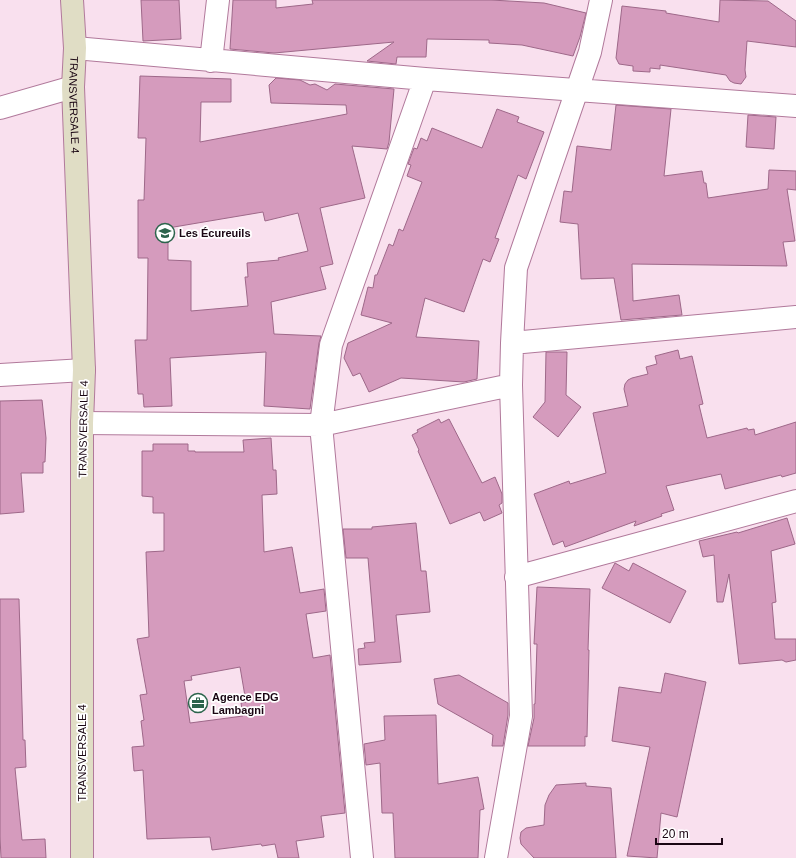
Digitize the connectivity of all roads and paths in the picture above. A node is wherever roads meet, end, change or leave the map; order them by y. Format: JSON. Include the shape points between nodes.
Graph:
{"nodes":[{"id":1,"x":72,"y":0,"type":"edge"},
{"id":2,"x":218,"y":0,"type":"edge"},
{"id":3,"x":600,"y":0,"type":"edge"},
{"id":4,"x":75,"y":48,"type":"junction"},
{"id":5,"x":211,"y":61,"type":"junction"},
{"id":6,"x":425,"y":79,"type":"junction"},
{"id":7,"x":72,"y":87,"type":"junction"},
{"id":8,"x":577,"y":90,"type":"junction"},
{"id":9,"x":796,"y":106,"type":"edge"},
{"id":10,"x":0,"y":108,"type":"edge"},
{"id":11,"x":796,"y":317,"type":"edge"},
{"id":12,"x":512,"y":343,"type":"junction"},
{"id":13,"x":84,"y":370,"type":"junction"},
{"id":14,"x":0,"y":375,"type":"edge"},
{"id":15,"x":511,"y":384,"type":"junction"},
{"id":16,"x":82,"y":423,"type":"junction"},
{"id":17,"x":321,"y":425,"type":"junction"},
{"id":18,"x":796,"y":501,"type":"edge"},
{"id":19,"x":516,"y":577,"type":"junction"},
{"id":20,"x":82,"y":858,"type":"edge"},
{"id":21,"x":362,"y":858,"type":"edge"},
{"id":22,"x":496,"y":858,"type":"edge"}],
"edges":[{"from":1,"to":4,"type":"main road","name":"TRANSVERSALE 4"},
{"from":2,"to":5,"type":"street"},
{"from":3,"to":8,"type":"street","via":[[590,52]]},
{"from":4,"to":5,"type":"street"},
{"from":4,"to":7,"type":"main road","name":"TRANSVERSALE 4"},
{"from":5,"to":6,"type":"street"},
{"from":6,"to":8,"type":"street"},
{"from":6,"to":17,"type":"street","via":[[331,345]]},
{"from":7,"to":10,"type":"street"},
{"from":7,"to":13,"type":"main road","name":"TRANSVERSALE 4"},
{"from":8,"to":9,"type":"street"},
{"from":8,"to":12,"type":"street","via":[[516,268]]},
{"from":11,"to":12,"type":"street"},
{"from":12,"to":15,"type":"street"},
{"from":13,"to":14,"type":"street"},
{"from":13,"to":16,"type":"main road","name":"TRANSVERSALE 4"},
{"from":15,"to":17,"type":"street"},
{"from":15,"to":19,"type":"street"},
{"from":16,"to":17,"type":"street"},
{"from":16,"to":20,"type":"main road","name":"TRANSVERSALE 4"},
{"from":17,"to":21,"type":"street"},
{"from":18,"to":19,"type":"street"},
{"from":19,"to":22,"type":"street","via":[[521,716]]}]}
